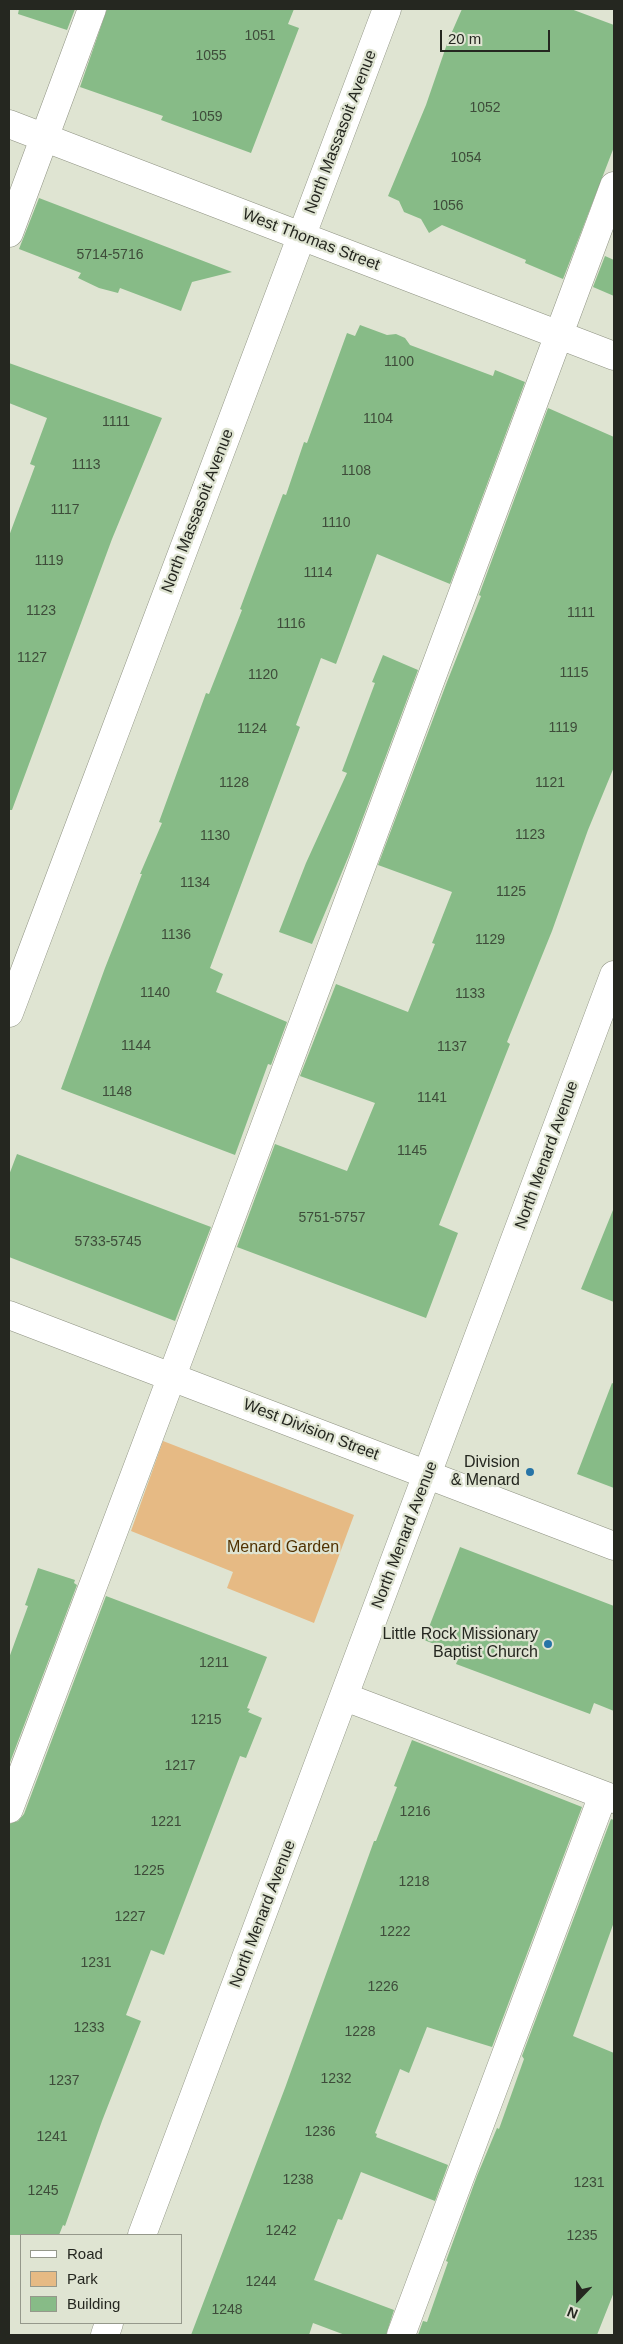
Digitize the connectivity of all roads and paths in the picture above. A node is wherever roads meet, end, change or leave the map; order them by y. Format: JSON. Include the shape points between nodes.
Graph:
{"nodes":[{"id":1,"x":92,"y":9,"type":"edge"},
{"id":2,"x":387,"y":9,"type":"edge"},
{"id":3,"x":9,"y":124,"type":"edge"},
{"id":4,"x":44,"y":138,"type":"junction"},
{"id":5,"x":614,"y":186,"type":"edge"},
{"id":6,"x":9,"y":233,"type":"edge"},
{"id":7,"x":302,"y":236,"type":"junction"},
{"id":8,"x":558,"y":334,"type":"junction"},
{"id":9,"x":614,"y":356,"type":"edge"},
{"id":10,"x":614,"y":974,"type":"edge"},
{"id":11,"x":9,"y":1014,"type":"edge"},
{"id":12,"x":9,"y":1315,"type":"edge"},
{"id":13,"x":172,"y":1377,"type":"junction"},
{"id":14,"x":428,"y":1475,"type":"junction"},
{"id":15,"x":614,"y":1546,"type":"edge"},
{"id":16,"x":345,"y":1697,"type":"junction"},
{"id":17,"x":609,"y":1797,"type":"edge"},
{"id":18,"x":9,"y":1809,"type":"edge"},
{"id":19,"x":142,"y":2234,"type":"edge"},
{"id":20,"x":401,"y":2335,"type":"edge"}],
"edges":[{"from":1,"to":4,"type":"street"},
{"from":2,"to":7,"type":"street","name":"North Massasoit Avenue"},
{"from":3,"to":4,"type":"street","name":"West Thomas Street"},
{"from":4,"to":6,"type":"street"},
{"from":4,"to":7,"type":"street","name":"West Thomas Street"},
{"from":5,"to":8,"type":"street"},
{"from":7,"to":8,"type":"street","name":"West Thomas Street"},
{"from":7,"to":11,"type":"street","name":"North Massasoit Avenue"},
{"from":8,"to":9,"type":"street","name":"West Thomas Street"},
{"from":8,"to":13,"type":"street"},
{"from":10,"to":14,"type":"street","name":"North Menard Avenue"},
{"from":12,"to":13,"type":"street","name":"West Division Street"},
{"from":13,"to":14,"type":"street","name":"West Division Street"},
{"from":13,"to":18,"type":"street"},
{"from":14,"to":15,"type":"street","name":"West Division Street"},
{"from":14,"to":16,"type":"street","name":"North Menard Avenue"},
{"from":16,"to":17,"type":"street"},
{"from":16,"to":19,"type":"street","name":"North Menard Avenue"},
{"from":17,"to":20,"type":"street"}]}
